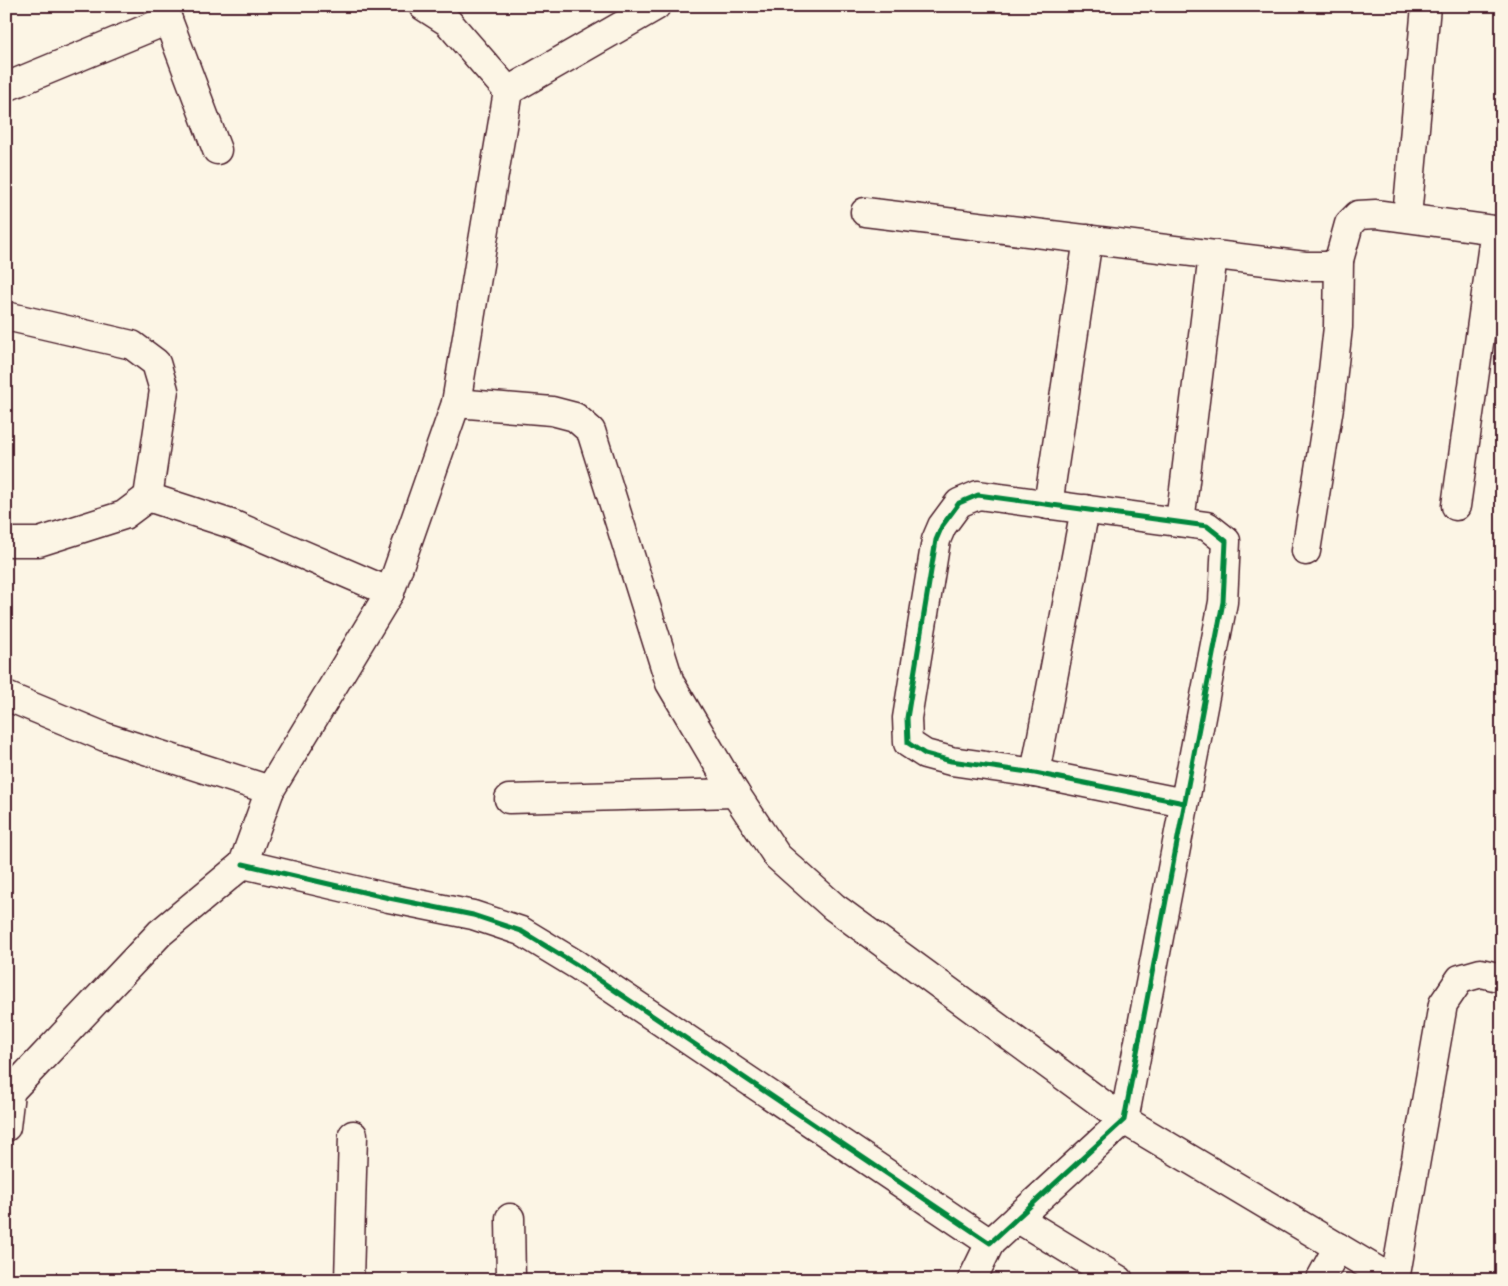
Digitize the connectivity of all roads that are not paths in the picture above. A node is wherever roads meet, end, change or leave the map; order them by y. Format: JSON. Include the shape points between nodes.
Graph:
{"nodes":[{"id":1,"x":424,"y":6,"type":"edge"},
{"id":2,"x":656,"y":6,"type":"edge"},
{"id":3,"x":1426,"y":6,"type":"edge"},
{"id":4,"x":166,"y":13,"type":"edge"},
{"id":5,"x":448,"y":14,"type":"edge"},
{"id":6,"x":6,"y":87,"type":"edge"},
{"id":7,"x":508,"y":91,"type":"junction"},
{"id":8,"x":217,"y":150,"type":"dead end"},
{"id":9,"x":865,"y":212,"type":"dead end"},
{"id":10,"x":1407,"y":218,"type":"junction"},
{"id":11,"x":1499,"y":230,"type":"edge"},
{"id":12,"x":1088,"y":239,"type":"junction"},
{"id":13,"x":1213,"y":255,"type":"junction"},
{"id":14,"x":1339,"y":260,"type":"junction"},
{"id":15,"x":6,"y":316,"type":"edge"},
{"id":16,"x":456,"y":403,"type":"junction"},
{"id":17,"x":148,"y":497,"type":"junction"},
{"id":18,"x":1048,"y":505,"type":"junction"},
{"id":19,"x":1456,"y":506,"type":"dead end"},
{"id":20,"x":1085,"y":509,"type":"junction"},
{"id":21,"x":1180,"y":522,"type":"junction"},
{"id":22,"x":6,"y":542,"type":"edge"},
{"id":23,"x":1306,"y":551,"type":"dead end"},
{"id":24,"x":390,"y":592,"type":"junction"},
{"id":25,"x":6,"y":696,"type":"edge"},
{"id":26,"x":1035,"y":773,"type":"junction"},
{"id":27,"x":270,"y":790,"type":"junction"},
{"id":28,"x":735,"y":793,"type":"junction"},
{"id":29,"x":509,"y":799,"type":"dead end"},
{"id":30,"x":1184,"y":803,"type":"junction"},
{"id":31,"x":243,"y":864,"type":"junction"},
{"id":32,"x":1502,"y":978,"type":"edge"},
{"id":33,"x":8,"y":1095,"type":"edge"},
{"id":34,"x":1124,"y":1120,"type":"junction"},
{"id":35,"x":6,"y":1127,"type":"edge"},
{"id":36,"x":353,"y":1136,"type":"dead end"},
{"id":37,"x":510,"y":1218,"type":"dead end"},
{"id":38,"x":1017,"y":1218,"type":"junction"},
{"id":39,"x":990,"y":1243,"type":"junction"},
{"id":40,"x":1338,"y":1247,"type":"junction"},
{"id":41,"x":349,"y":1280,"type":"edge"},
{"id":42,"x":510,"y":1280,"type":"edge"},
{"id":43,"x":972,"y":1280,"type":"edge"},
{"id":44,"x":1119,"y":1280,"type":"edge"},
{"id":45,"x":1320,"y":1280,"type":"edge"},
{"id":46,"x":1394,"y":1280,"type":"edge"}],
"edges":[{"from":1,"to":5,"type":"street"},
{"from":2,"to":7,"type":"street"},
{"from":3,"to":10,"type":"street"},
{"from":4,"to":6,"type":"street"},
{"from":4,"to":8,"type":"street"},
{"from":5,"to":7,"type":"street"},
{"from":7,"to":16,"type":"street"},
{"from":9,"to":12,"type":"street"},
{"from":10,"to":11,"type":"street"},
{"from":10,"to":14,"type":"street","via":[[1358,215],[1349,224]]},
{"from":11,"to":19,"type":"street"},
{"from":12,"to":13,"type":"street"},
{"from":12,"to":18,"type":"street"},
{"from":13,"to":14,"type":"street","via":[[1305,266],[1328,266]]},
{"from":13,"to":21,"type":"street"},
{"from":14,"to":23,"type":"street","via":[[1338,327],[1329,407]]},
{"from":15,"to":17,"type":"street","via":[[132,345],[156,363],[164,390]]},
{"from":16,"to":24,"type":"street"},
{"from":16,"to":28,"type":"street","via":[[552,411],[575,417],[591,431],[670,683]]},
{"from":17,"to":22,"type":"street","via":[[124,515],[39,542]]},
{"from":17,"to":24,"type":"street","via":[[234,525]]},
{"from":18,"to":20,"type":"street"},
{"from":18,"to":26,"type":"street","via":[[978,496],[959,503],[942,526],[936,540],[907,718],[908,743],[925,754]]},
{"from":20,"to":21,"type":"street"},
{"from":20,"to":26,"type":"street"},
{"from":21,"to":30,"type":"street","via":[[1207,526],[1226,541],[1223,602]]},
{"from":24,"to":27,"type":"street"},
{"from":25,"to":27,"type":"street","via":[[105,738]]},
{"from":26,"to":30,"type":"street"},
{"from":27,"to":31,"type":"street"},
{"from":28,"to":29,"type":"street"},
{"from":28,"to":34,"type":"street","via":[[777,856],[834,907]]},
{"from":30,"to":34,"type":"street"},
{"from":31,"to":33,"type":"street","via":[[160,933]]},
{"from":31,"to":39,"type":"street","via":[[473,915],[522,931]]},
{"from":32,"to":46,"type":"street","via":[[1481,973],[1460,979],[1443,1004]]},
{"from":33,"to":35,"type":"street"},
{"from":34,"to":38,"type":"street"},
{"from":34,"to":40,"type":"street"},
{"from":36,"to":41,"type":"street"},
{"from":37,"to":42,"type":"street"},
{"from":38,"to":39,"type":"street"},
{"from":38,"to":44,"type":"street"},
{"from":39,"to":43,"type":"street"},
{"from":40,"to":45,"type":"street"},
{"from":40,"to":46,"type":"street"}]}
